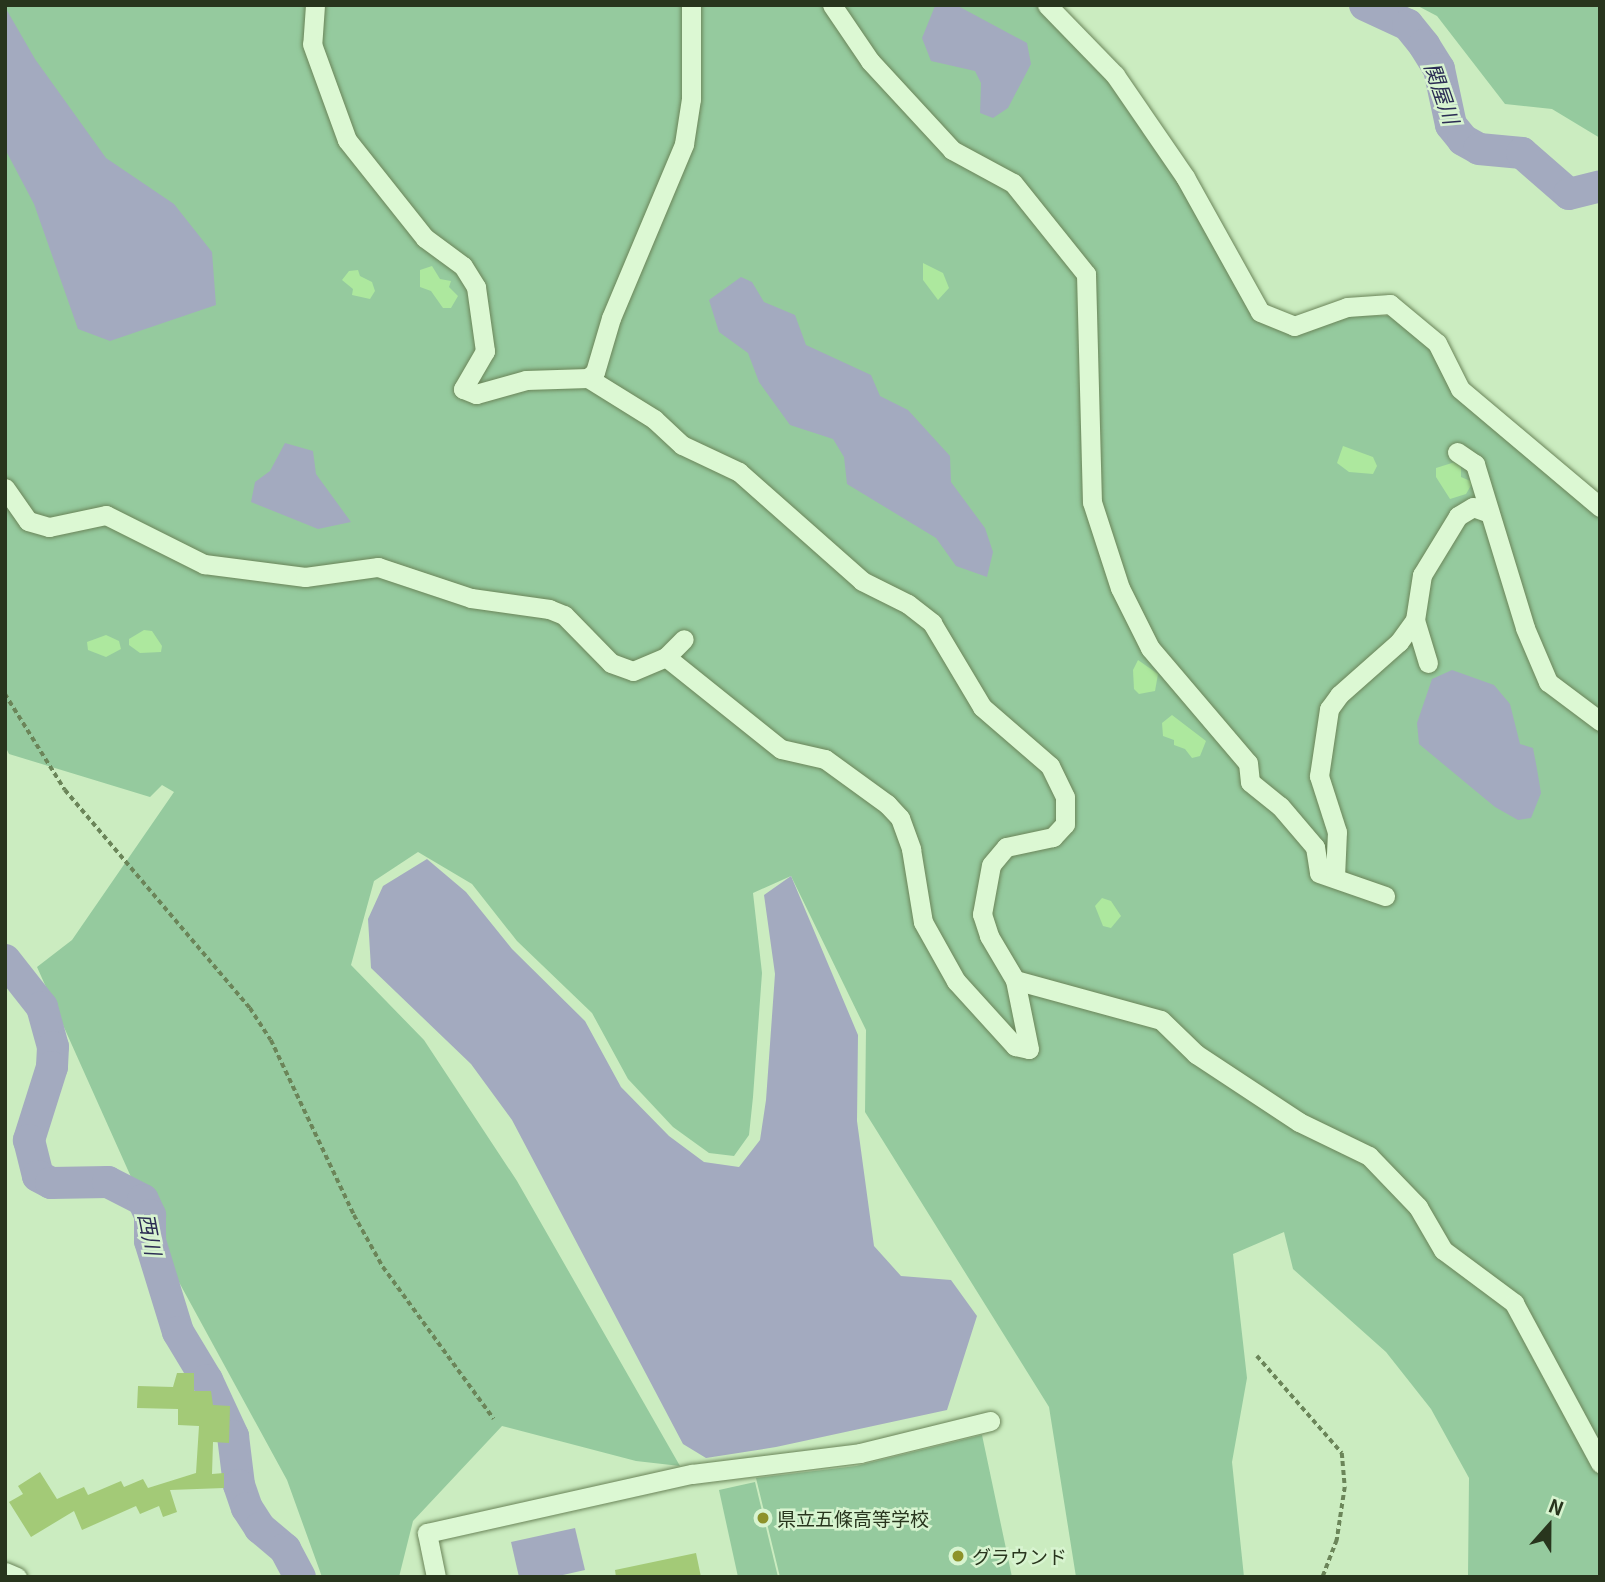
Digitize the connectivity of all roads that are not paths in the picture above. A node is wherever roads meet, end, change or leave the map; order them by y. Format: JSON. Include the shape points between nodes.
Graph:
{"nodes":[{"id":1,"x":315,"y":5,"type":"edge"},
{"id":2,"x":691,"y":5,"type":"edge"},
{"id":3,"x":832,"y":5,"type":"edge"},
{"id":4,"x":1047,"y":5,"type":"edge"},
{"id":5,"x":588,"y":378,"type":"junction"},
{"id":6,"x":1458,"y":452,"type":"dead end"},
{"id":7,"x":5,"y":488,"type":"edge"},
{"id":8,"x":1600,"y":507,"type":"edge"},
{"id":9,"x":1487,"y":512,"type":"junction"},
{"id":10,"x":1415,"y":620,"type":"junction"},
{"id":11,"x":684,"y":639,"type":"dead end"},
{"id":12,"x":666,"y":657,"type":"junction"},
{"id":13,"x":1428,"y":663,"type":"dead end"},
{"id":14,"x":1600,"y":721,"type":"edge"},
{"id":15,"x":1335,"y":877,"type":"junction"},
{"id":16,"x":1385,"y":896,"type":"dead end"},
{"id":17,"x":1015,"y":980,"type":"junction"},
{"id":18,"x":990,"y":1422,"type":"dead end"},
{"id":19,"x":1600,"y":1463,"type":"edge"},
{"id":20,"x":5,"y":1572,"type":"edge"},
{"id":21,"x":18,"y":1577,"type":"edge"},
{"id":22,"x":436,"y":1577,"type":"edge"}],
"edges":[{"from":1,"to":5,"type":"street","via":[[312,44],[347,139],[425,238],[463,266],[476,287],[485,351],[463,389],[476,394],[526,380]]},
{"from":2,"to":5,"type":"street","via":[[691,100],[684,145],[611,318],[595,372]]},
{"from":3,"to":15,"type":"street","via":[[870,61],[952,150],[1013,183],[1086,274],[1092,502],[1121,588],[1150,648],[1248,763],[1250,782],[1280,806],[1315,847],[1319,873]]},
{"from":4,"to":8,"type":"street","via":[[1115,75],[1185,177],[1260,312],[1294,326],[1348,307],[1390,304],[1437,343],[1461,388]]},
{"from":5,"to":17,"type":"street","via":[[654,419],[682,445],[739,472],[862,581],[908,604],[932,623],[982,707],[1050,766],[1065,796],[1065,824],[1053,837],[1006,847],[991,865],[982,914],[989,936]]},
{"from":6,"to":9,"type":"street","via":[[1475,464]]},
{"from":7,"to":12,"type":"street","via":[[28,521],[49,527],[106,516],[204,564],[271,574],[305,577],[378,567],[471,598],[564,615],[596,651],[633,671]]},
{"from":9,"to":10,"type":"street","via":[[1473,508],[1458,516],[1444,536],[1422,575]]},
{"from":9,"to":14,"type":"street","via":[[1548,682]]},
{"from":10,"to":13,"type":"street"},
{"from":10,"to":15,"type":"street","via":[[1399,642],[1329,709],[1319,776],[1337,832]]},
{"from":11,"to":12,"type":"street"},
{"from":12,"to":17,"type":"street","via":[[781,749],[824,759],[887,803],[900,818],[911,849],[923,922],[956,981],[1015,1046],[1029,1049]]},
{"from":15,"to":16,"type":"street"},
{"from":17,"to":19,"type":"street","via":[[1161,1020],[1196,1054],[1299,1122],[1369,1156],[1418,1208],[1443,1250],[1514,1303]]},
{"from":18,"to":22,"type":"street","via":[[860,1453],[692,1474],[427,1533]]},
{"from":20,"to":21,"type":"street"}]}
